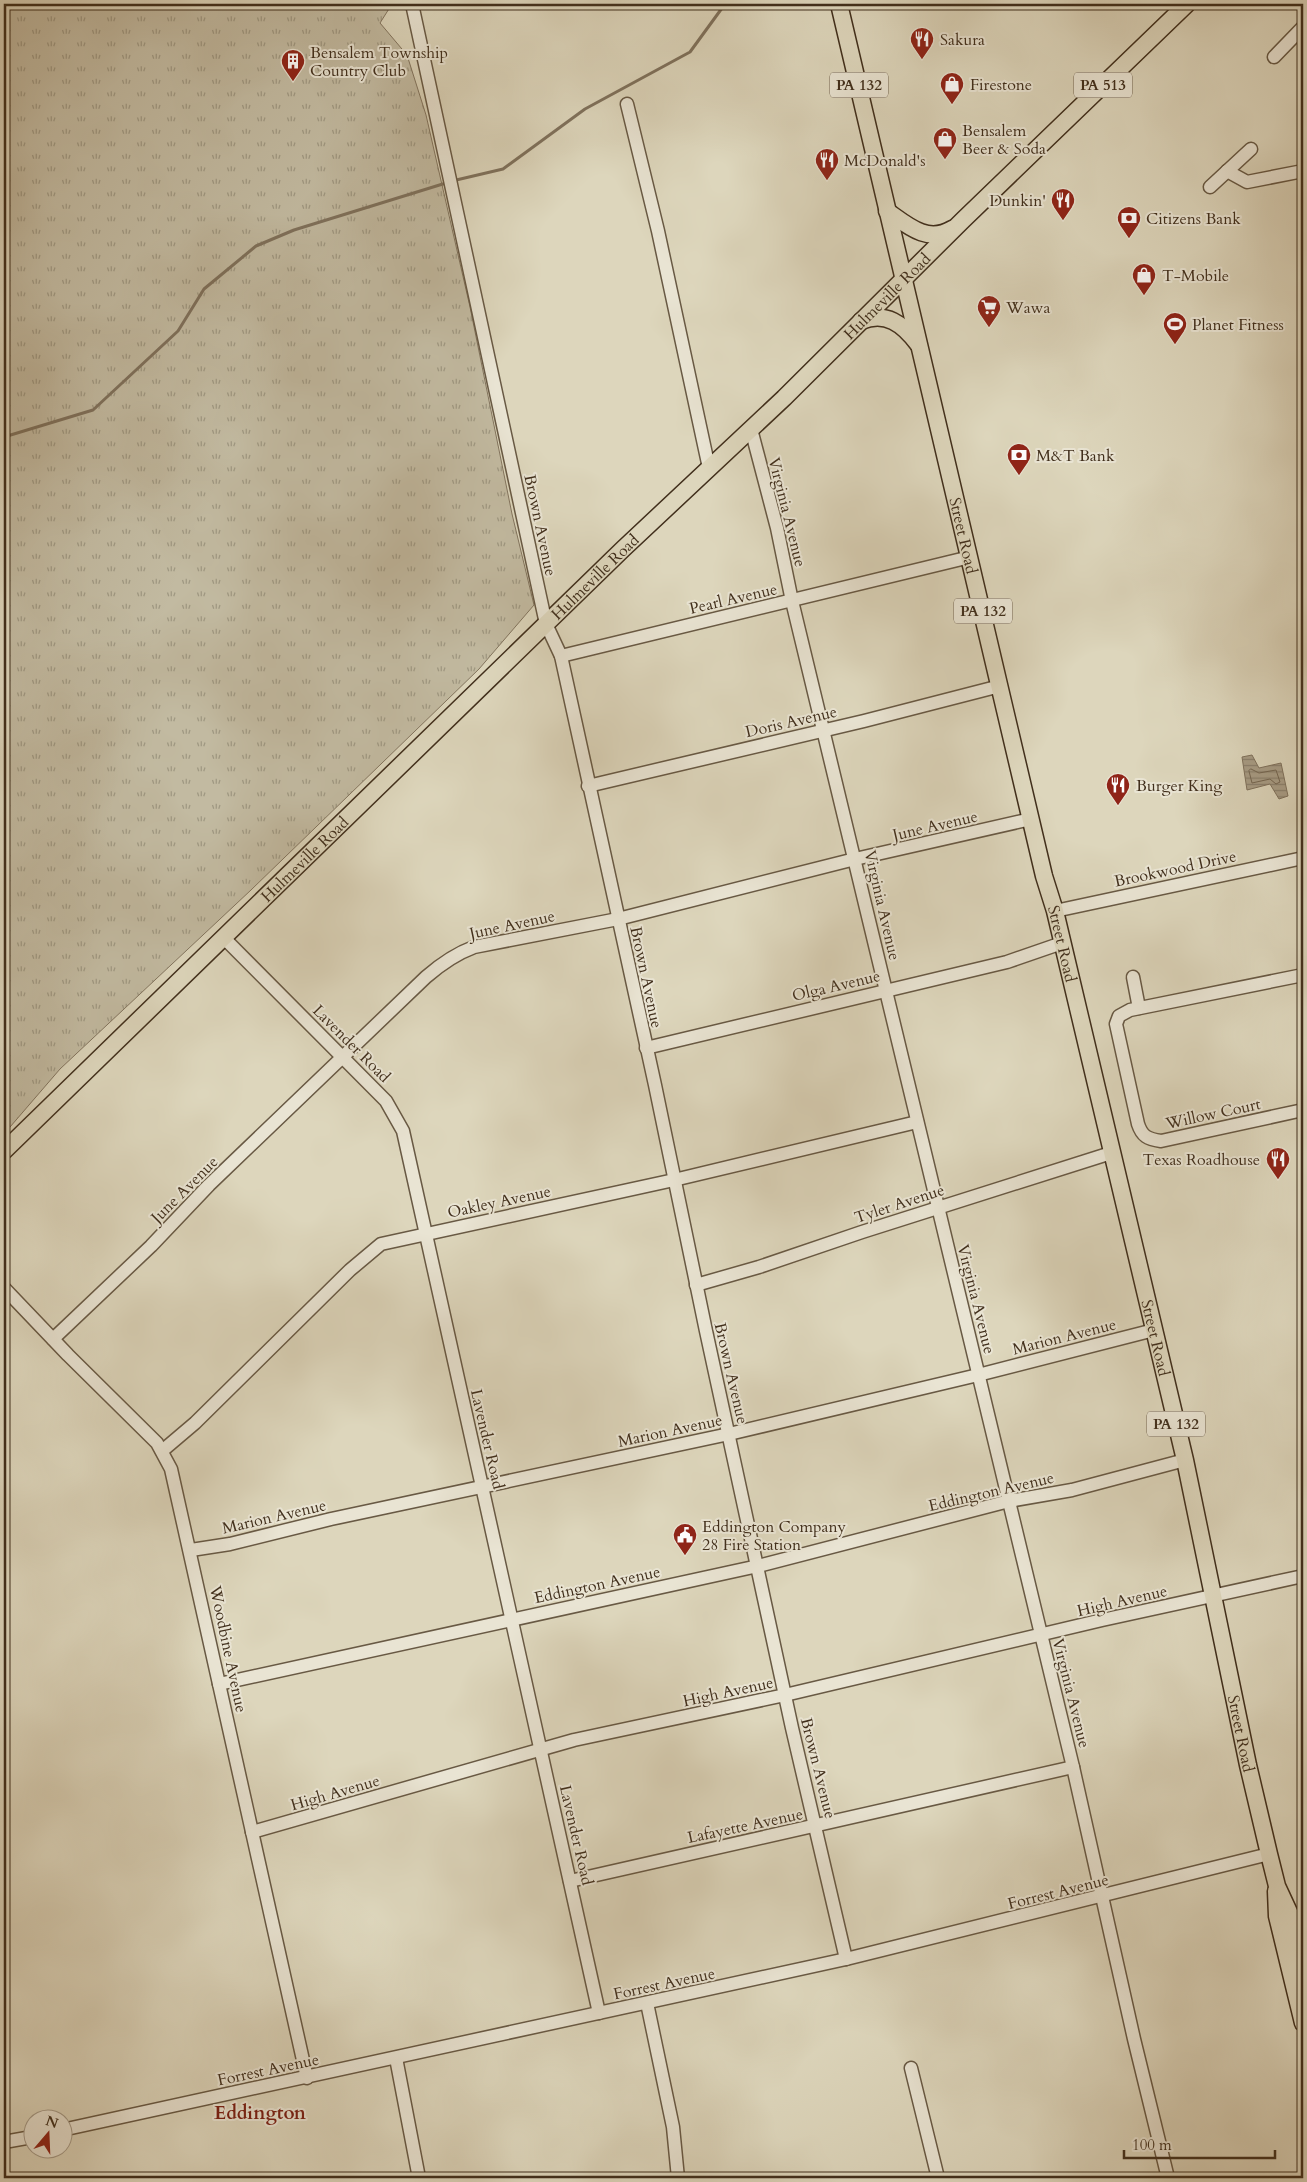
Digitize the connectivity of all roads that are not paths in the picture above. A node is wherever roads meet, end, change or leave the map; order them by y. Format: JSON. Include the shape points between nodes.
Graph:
{"nodes":[{"id":1,"x":412,"y":4,"type":"edge"},
{"id":2,"x":839,"y":4,"type":"edge"},
{"id":3,"x":1188,"y":4,"type":"edge"},
{"id":4,"x":1303,"y":27,"type":"edge"},
{"id":5,"x":1274,"y":57,"type":"dead end"},
{"id":6,"x":627,"y":104,"type":"dead end"},
{"id":7,"x":1251,"y":149,"type":"dead end"},
{"id":8,"x":1303,"y":170,"type":"edge"},
{"id":9,"x":1227,"y":171,"type":"junction"},
{"id":10,"x":1210,"y":187,"type":"dead end"},
{"id":11,"x":887,"y":211,"type":"junction"},
{"id":12,"x":956,"y":227,"type":"junction"},
{"id":13,"x":904,"y":279,"type":"junction"},
{"id":14,"x":861,"y":321,"type":"junction"},
{"id":15,"x":919,"y":346,"type":"junction"},
{"id":16,"x":750,"y":429,"type":"junction"},
{"id":17,"x":709,"y":468,"type":"junction"},
{"id":18,"x":970,"y":557,"type":"junction"},
{"id":19,"x":792,"y":601,"type":"junction"},
{"id":20,"x":546,"y":624,"type":"junction"},
{"id":21,"x":561,"y":656,"type":"junction"},
{"id":22,"x":1000,"y":686,"type":"junction"},
{"id":23,"x":825,"y":731,"type":"junction"},
{"id":24,"x":588,"y":786,"type":"junction"},
{"id":25,"x":1031,"y":819,"type":"junction"},
{"id":26,"x":1303,"y":858,"type":"edge"},
{"id":27,"x":856,"y":860,"type":"junction"},
{"id":28,"x":1055,"y":911,"type":"junction"},
{"id":29,"x":618,"y":919,"type":"junction"},
{"id":30,"x":224,"y":938,"type":"junction"},
{"id":31,"x":1062,"y":944,"type":"junction"},
{"id":32,"x":1303,"y":975,"type":"edge"},
{"id":33,"x":1133,"y":976,"type":"dead end"},
{"id":34,"x":887,"y":990,"type":"junction"},
{"id":35,"x":1139,"y":1008,"type":"junction"},
{"id":36,"x":646,"y":1048,"type":"junction"},
{"id":37,"x":344,"y":1057,"type":"junction"},
{"id":38,"x":1303,"y":1110,"type":"edge"},
{"id":39,"x":918,"y":1122,"type":"junction"},
{"id":40,"x":4,"y":1151,"type":"edge"},
{"id":41,"x":1112,"y":1153,"type":"junction"},
{"id":42,"x":674,"y":1180,"type":"junction"},
{"id":43,"x":938,"y":1208,"type":"junction"},
{"id":44,"x":427,"y":1233,"type":"junction"},
{"id":45,"x":696,"y":1285,"type":"junction"},
{"id":46,"x":4,"y":1288,"type":"edge"},
{"id":47,"x":1154,"y":1330,"type":"junction"},
{"id":48,"x":53,"y":1339,"type":"junction"},
{"id":49,"x":978,"y":1374,"type":"junction"},
{"id":50,"x":729,"y":1434,"type":"junction"},
{"id":51,"x":162,"y":1450,"type":"junction"},
{"id":52,"x":1184,"y":1460,"type":"junction"},
{"id":53,"x":483,"y":1488,"type":"junction"},
{"id":54,"x":1008,"y":1501,"type":"junction"},
{"id":55,"x":190,"y":1550,"type":"junction"},
{"id":56,"x":758,"y":1566,"type":"junction"},
{"id":57,"x":1303,"y":1576,"type":"edge"},
{"id":58,"x":1213,"y":1594,"type":"junction"},
{"id":59,"x":513,"y":1619,"type":"junction"},
{"id":60,"x":1041,"y":1636,"type":"junction"},
{"id":61,"x":219,"y":1684,"type":"junction"},
{"id":62,"x":786,"y":1695,"type":"junction"},
{"id":63,"x":541,"y":1750,"type":"junction"},
{"id":64,"x":1073,"y":1766,"type":"junction"},
{"id":65,"x":816,"y":1826,"type":"junction"},
{"id":66,"x":252,"y":1832,"type":"junction"},
{"id":67,"x":1269,"y":1854,"type":"junction"},
{"id":68,"x":570,"y":1881,"type":"junction"},
{"id":69,"x":1277,"y":1886,"type":"junction"},
{"id":70,"x":1101,"y":1896,"type":"junction"},
{"id":71,"x":846,"y":1959,"type":"junction"},
{"id":72,"x":1303,"y":1966,"type":"edge"},
{"id":73,"x":647,"y":2003,"type":"junction"},
{"id":74,"x":599,"y":2013,"type":"junction"},
{"id":75,"x":1303,"y":2023,"type":"edge"},
{"id":76,"x":396,"y":2058,"type":"junction"},
{"id":77,"x":911,"y":2068,"type":"dead end"},
{"id":78,"x":307,"y":2078,"type":"junction"},
{"id":79,"x":72,"y":2128,"type":"edge"},
{"id":80,"x":22,"y":2139,"type":"edge"},
{"id":81,"x":4,"y":2142,"type":"edge"},
{"id":82,"x":419,"y":2178,"type":"edge"},
{"id":83,"x":678,"y":2178,"type":"edge"},
{"id":84,"x":938,"y":2178,"type":"edge"},
{"id":85,"x":1168,"y":2178,"type":"edge"}],
"edges":[{"from":1,"to":20,"type":"street","name":"Brown Avenue"},
{"from":2,"to":11,"type":"main road","name":"Street Road","number":"PA 132"},
{"from":3,"to":12,"type":"main road","name":"Hulmeville Road","number":"PA 513"},
{"from":4,"to":5,"type":"street"},
{"from":6,"to":17,"type":"street","via":[[658,230]]},
{"from":7,"to":9,"type":"street"},
{"from":8,"to":9,"type":"street","via":[[1247,182]]},
{"from":9,"to":10,"type":"street"},
{"from":11,"to":12,"type":"main road","via":[[921,233],[939,234]]},
{"from":11,"to":13,"type":"main road","name":"Street Road","number":"PA 132"},
{"from":12,"to":13,"type":"main road","name":"Hulmeville Road","number":"PA 513"},
{"from":13,"to":14,"type":"main road","name":"Hulmeville Road","number":"PA 513"},
{"from":13,"to":15,"type":"main road","name":"Street Road","number":"PA 132"},
{"from":14,"to":15,"type":"main road","via":[[878,317],[895,321],[911,334]]},
{"from":14,"to":16,"type":"main road","name":"Hulmeville Road","number":"PA 513"},
{"from":15,"to":18,"type":"main road","name":"Street Road","number":"PA 132"},
{"from":16,"to":17,"type":"main road","name":"Hulmeville Road","number":"PA 513"},
{"from":16,"to":19,"type":"street","name":"Virginia Avenue"},
{"from":17,"to":20,"type":"main road","name":"Hulmeville Road","number":"PA 513"},
{"from":18,"to":19,"type":"street","name":"Pearl Avenue"},
{"from":18,"to":22,"type":"main road","name":"Street Road","number":"PA 132"},
{"from":19,"to":21,"type":"street","name":"Pearl Avenue"},
{"from":19,"to":23,"type":"street","name":"Virginia Avenue"},
{"from":20,"to":21,"type":"street","name":"Brown Avenue"},
{"from":20,"to":30,"type":"main road","name":"Hulmeville Road","number":"PA 513"},
{"from":21,"to":24,"type":"street","name":"Brown Avenue"},
{"from":22,"to":23,"type":"street","name":"Doris Avenue"},
{"from":22,"to":25,"type":"main road","name":"Street Road","number":"PA 132"},
{"from":23,"to":24,"type":"street","name":"Doris Avenue"},
{"from":23,"to":27,"type":"street","name":"Virginia Avenue"},
{"from":24,"to":29,"type":"street","name":"Brown Avenue"},
{"from":25,"to":27,"type":"street","name":"June Avenue"},
{"from":25,"to":28,"type":"main road","name":"Street Road","number":"PA 132"},
{"from":26,"to":28,"type":"street","name":"Brookwood Drive"},
{"from":27,"to":29,"type":"street","name":"June Avenue"},
{"from":27,"to":34,"type":"street","name":"Virginia Avenue"},
{"from":28,"to":31,"type":"main road","name":"Street Road","number":"PA 132"},
{"from":29,"to":36,"type":"street","name":"Brown Avenue"},
{"from":29,"to":37,"type":"street","name":"June Avenue","via":[[474,947],[456,954],[426,977]]},
{"from":30,"to":37,"type":"street","name":"Lavender Road"},
{"from":30,"to":40,"type":"main road","name":"Hulmeville Road","number":"PA 513"},
{"from":31,"to":34,"type":"street","name":"Olga Avenue","via":[[1007,962]]},
{"from":31,"to":41,"type":"main road","name":"Street Road","number":"PA 132"},
{"from":32,"to":35,"type":"street"},
{"from":33,"to":35,"type":"street"},
{"from":34,"to":36,"type":"street","name":"Olga Avenue"},
{"from":34,"to":39,"type":"street","name":"Virginia Avenue"},
{"from":35,"to":38,"type":"street","name":"Willow Court","via":[[1119,1016],[1116,1024],[1138,1124],[1141,1134],[1149,1139],[1161,1141]]},
{"from":36,"to":42,"type":"street","name":"Brown Avenue"},
{"from":37,"to":44,"type":"street","name":"Lavender Road","via":[[386,1101],[400,1122]]},
{"from":37,"to":48,"type":"street","name":"June Avenue"},
{"from":39,"to":42,"type":"street","name":"Oakley Avenue"},
{"from":39,"to":43,"type":"street","name":"Virginia Avenue"},
{"from":41,"to":43,"type":"street","name":"Tyler Avenue"},
{"from":41,"to":47,"type":"main road","name":"Street Road","number":"PA 132"},
{"from":42,"to":44,"type":"street","name":"Oakley Avenue"},
{"from":42,"to":45,"type":"street","name":"Brown Avenue"},
{"from":43,"to":45,"type":"street","name":"Tyler Avenue"},
{"from":43,"to":49,"type":"street","name":"Virginia Avenue"},
{"from":44,"to":51,"type":"street","name":"Oakley Avenue","via":[[381,1244],[374,1249]]},
{"from":44,"to":53,"type":"street","name":"Lavender Road"},
{"from":45,"to":50,"type":"street","name":"Brown Avenue"},
{"from":46,"to":48,"type":"street","name":"Woodbine Avenue"},
{"from":47,"to":49,"type":"street","name":"Marion Avenue"},
{"from":47,"to":52,"type":"main road","name":"Street Road","number":"PA 132"},
{"from":48,"to":51,"type":"street","name":"Woodbine Avenue"},
{"from":49,"to":50,"type":"street","name":"Marion Avenue"},
{"from":49,"to":54,"type":"street","name":"Virginia Avenue"},
{"from":50,"to":53,"type":"street","name":"Marion Avenue"},
{"from":50,"to":56,"type":"street","name":"Brown Avenue"},
{"from":51,"to":55,"type":"street","name":"Woodbine Avenue","via":[[173,1476]]},
{"from":52,"to":54,"type":"street","name":"Eddington Avenue","via":[[1072,1490]]},
{"from":52,"to":58,"type":"main road","name":"Street Road","number":"PA 132"},
{"from":53,"to":55,"type":"street","name":"Marion Avenue"},
{"from":53,"to":59,"type":"street","name":"Lavender Road"},
{"from":54,"to":56,"type":"street","name":"Eddington Avenue"},
{"from":54,"to":60,"type":"street","name":"Virginia Avenue"},
{"from":55,"to":61,"type":"street","name":"Woodbine Avenue"},
{"from":56,"to":59,"type":"street","name":"Eddington Avenue"},
{"from":56,"to":62,"type":"street","name":"Brown Avenue"},
{"from":57,"to":58,"type":"street","name":"High Avenue"},
{"from":58,"to":60,"type":"street","name":"High Avenue"},
{"from":58,"to":67,"type":"main road","name":"Street Road","number":"PA 132"},
{"from":59,"to":61,"type":"street","name":"Eddington Avenue"},
{"from":59,"to":63,"type":"street","name":"Lavender Road"},
{"from":60,"to":62,"type":"street","name":"High Avenue"},
{"from":60,"to":64,"type":"street","name":"Virginia Avenue"},
{"from":61,"to":66,"type":"street","name":"Woodbine Avenue"},
{"from":62,"to":63,"type":"street","name":"High Avenue","via":[[614,1730]]},
{"from":62,"to":65,"type":"street","name":"Brown Avenue"},
{"from":63,"to":66,"type":"street","name":"High Avenue"},
{"from":63,"to":68,"type":"street","name":"Lavender Road"},
{"from":64,"to":65,"type":"street","name":"Lafayette Avenue"},
{"from":64,"to":70,"type":"street","name":"Virginia Avenue"},
{"from":65,"to":68,"type":"street","name":"Lafayette Avenue"},
{"from":65,"to":71,"type":"street","name":"Brown Avenue"},
{"from":66,"to":78,"type":"street","name":"Woodbine Avenue"},
{"from":67,"to":69,"type":"main road","name":"Street Road","number":"PA 132"},
{"from":67,"to":70,"type":"street","name":"Forrest Avenue"},
{"from":68,"to":74,"type":"street","name":"Lavender Road"},
{"from":69,"to":72,"type":"main road","name":"Street Road","number":"PA 132","via":[[1290,1914]]},
{"from":69,"to":75,"type":"main road","name":"Street Road","number":"PA 132","via":[[1277,1916]]},
{"from":70,"to":71,"type":"street","name":"Forrest Avenue"},
{"from":70,"to":85,"type":"street","name":"Virginia Avenue"},
{"from":71,"to":73,"type":"street","name":"Forrest Avenue"},
{"from":73,"to":74,"type":"street","name":"Forrest Avenue"},
{"from":73,"to":83,"type":"street","via":[[672,2127]]},
{"from":74,"to":76,"type":"street","name":"Forrest Avenue"},
{"from":76,"to":78,"type":"street","name":"Forrest Avenue"},
{"from":76,"to":82,"type":"street"},
{"from":77,"to":84,"type":"street"},
{"from":78,"to":79,"type":"street","name":"Forrest Avenue"},
{"from":80,"to":81,"type":"street"}]}
